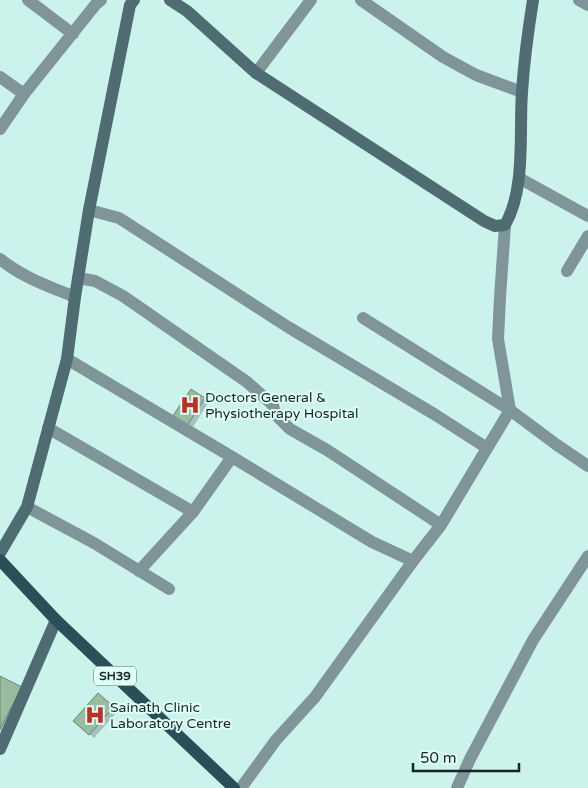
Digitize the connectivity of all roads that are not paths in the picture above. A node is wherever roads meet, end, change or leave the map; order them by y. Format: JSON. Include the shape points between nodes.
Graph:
{"nodes":[{"id":1,"x":28,"y":0,"type":"edge"},
{"id":2,"x":101,"y":0,"type":"edge"},
{"id":3,"x":170,"y":0,"type":"edge"},
{"id":4,"x":311,"y":0,"type":"edge"},
{"id":5,"x":361,"y":0,"type":"edge"},
{"id":6,"x":533,"y":0,"type":"edge"},
{"id":7,"x":579,"y":0,"type":"edge"},
{"id":8,"x":131,"y":2,"type":"edge"},
{"id":9,"x":588,"y":5,"type":"edge"},
{"id":10,"x":73,"y":34,"type":"junction"},
{"id":11,"x":256,"y":72,"type":"junction"},
{"id":12,"x":0,"y":76,"type":"edge"},
{"id":13,"x":522,"y":92,"type":"junction"},
{"id":14,"x":24,"y":94,"type":"junction"},
{"id":15,"x":0,"y":128,"type":"edge"},
{"id":16,"x":519,"y":178,"type":"junction"},
{"id":17,"x":89,"y":210,"type":"junction"},
{"id":18,"x":588,"y":216,"type":"edge"},
{"id":19,"x":505,"y":225,"type":"junction"},
{"id":20,"x":588,"y":236,"type":"edge"},
{"id":21,"x":0,"y":259,"type":"edge"},
{"id":22,"x":567,"y":271,"type":"dead end"},
{"id":23,"x":78,"y":278,"type":"junction"},
{"id":24,"x":75,"y":297,"type":"junction"},
{"id":25,"x":363,"y":318,"type":"dead end"},
{"id":26,"x":67,"y":359,"type":"junction"},
{"id":27,"x":510,"y":410,"type":"junction"},
{"id":28,"x":48,"y":428,"type":"junction"},
{"id":29,"x":487,"y":448,"type":"junction"},
{"id":30,"x":232,"y":457,"type":"junction"},
{"id":31,"x":588,"y":466,"type":"edge"},
{"id":32,"x":27,"y":507,"type":"junction"},
{"id":33,"x":193,"y":512,"type":"junction"},
{"id":34,"x":441,"y":525,"type":"junction"},
{"id":35,"x":0,"y":553,"type":"edge"},
{"id":36,"x":588,"y":556,"type":"edge"},
{"id":37,"x":0,"y":560,"type":"edge"},
{"id":38,"x":413,"y":561,"type":"junction"},
{"id":39,"x":139,"y":571,"type":"junction"},
{"id":40,"x":169,"y":589,"type":"dead end"},
{"id":41,"x":56,"y":620,"type":"junction"},
{"id":42,"x":0,"y":749,"type":"edge"},
{"id":43,"x":234,"y":788,"type":"edge"},
{"id":44,"x":241,"y":788,"type":"edge"},
{"id":45,"x":457,"y":788,"type":"edge"}],
"edges":[{"from":1,"to":10,"type":"street"},
{"from":2,"to":10,"type":"street"},
{"from":3,"to":11,"type":"main road"},
{"from":4,"to":11,"type":"street"},
{"from":5,"to":13,"type":"street","via":[[476,75]]},
{"from":6,"to":13,"type":"main road"},
{"from":7,"to":9,"type":"street"},
{"from":8,"to":17,"type":"main road"},
{"from":10,"to":14,"type":"street"},
{"from":11,"to":19,"type":"main road","via":[[484,221],[496,226]]},
{"from":12,"to":14,"type":"street"},
{"from":13,"to":16,"type":"main road"},
{"from":14,"to":15,"type":"street"},
{"from":16,"to":18,"type":"street"},
{"from":16,"to":19,"type":"main road","via":[[511,214]]},
{"from":17,"to":23,"type":"main road"},
{"from":17,"to":29,"type":"street","via":[[119,218],[288,327]]},
{"from":19,"to":27,"type":"street","via":[[498,339]]},
{"from":20,"to":22,"type":"street"},
{"from":21,"to":24,"type":"street","via":[[34,281]]},
{"from":23,"to":24,"type":"main road"},
{"from":23,"to":34,"type":"street","via":[[95,281],[123,296],[247,382],[273,405],[275,414],[290,428]]},
{"from":24,"to":26,"type":"main road"},
{"from":25,"to":27,"type":"street"},
{"from":26,"to":28,"type":"main road"},
{"from":26,"to":30,"type":"street"},
{"from":27,"to":29,"type":"street"},
{"from":27,"to":31,"type":"street"},
{"from":28,"to":32,"type":"main road"},
{"from":28,"to":33,"type":"street"},
{"from":29,"to":34,"type":"street"},
{"from":30,"to":33,"type":"street"},
{"from":30,"to":38,"type":"street","via":[[372,542]]},
{"from":32,"to":35,"type":"main road"},
{"from":32,"to":39,"type":"street"},
{"from":33,"to":39,"type":"street"},
{"from":34,"to":38,"type":"street"},
{"from":36,"to":45,"type":"street","via":[[533,640]]},
{"from":37,"to":41,"type":"main road","number":"SH39"},
{"from":38,"to":44,"type":"street","via":[[315,697],[276,740]]},
{"from":39,"to":40,"type":"street"},
{"from":41,"to":42,"type":"main road"},
{"from":41,"to":43,"type":"main road","number":"SH39"}]}
